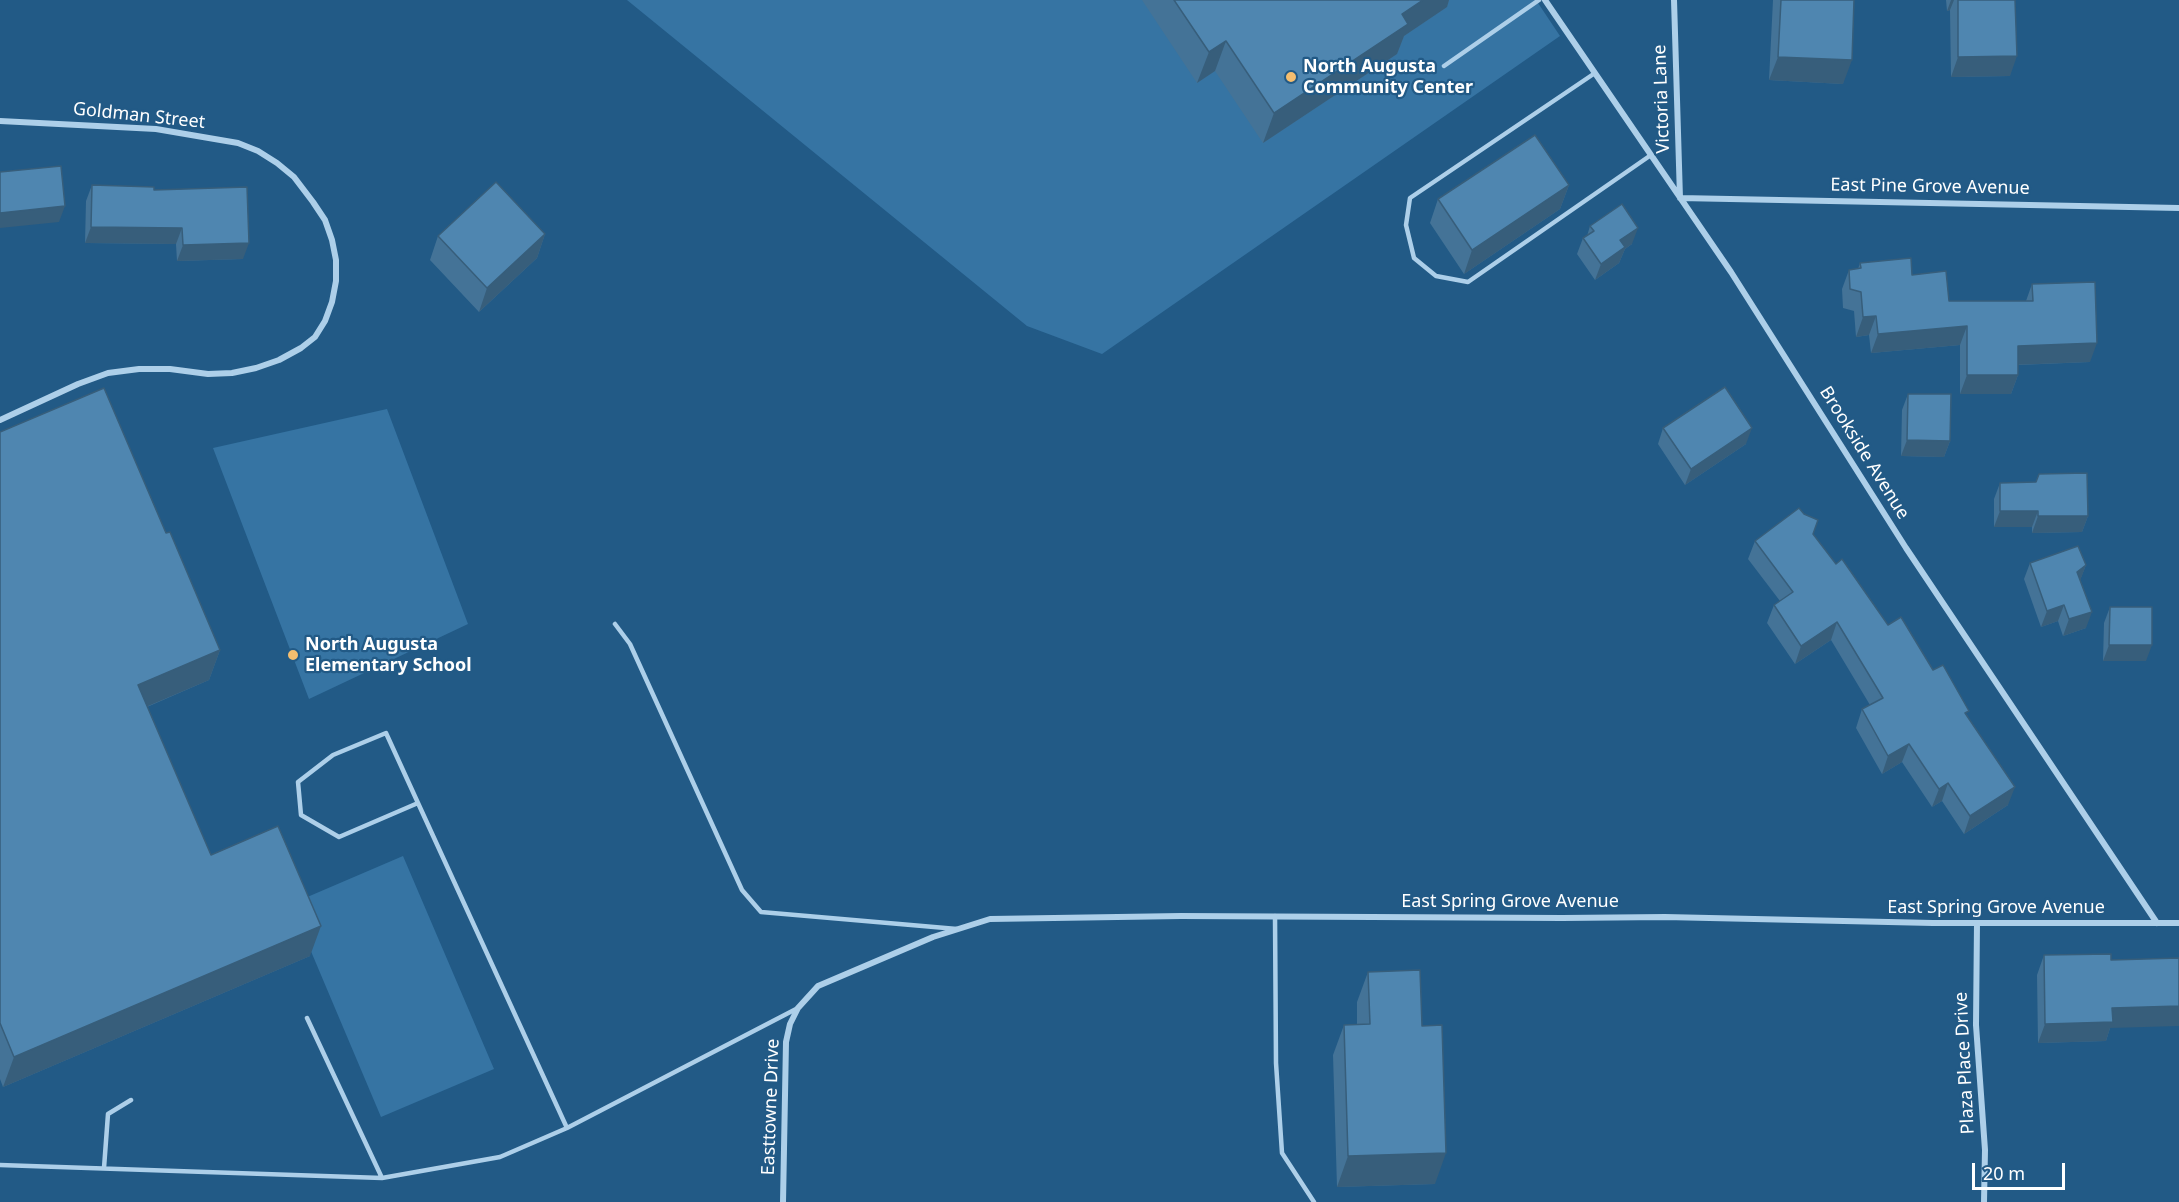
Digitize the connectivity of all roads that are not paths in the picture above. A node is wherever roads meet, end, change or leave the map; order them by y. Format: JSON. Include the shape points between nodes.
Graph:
{"nodes":[{"id":1,"x":1539,"y":0,"type":"edge"},
{"id":2,"x":1545,"y":0,"type":"edge"},
{"id":3,"x":1674,"y":0,"type":"edge"},
{"id":4,"x":1444,"y":66,"type":"dead end"},
{"id":5,"x":1595,"y":73,"type":"junction"},
{"id":6,"x":0,"y":121,"type":"edge"},
{"id":7,"x":1651,"y":155,"type":"junction"},
{"id":8,"x":1680,"y":198,"type":"junction"},
{"id":9,"x":2179,"y":208,"type":"edge"},
{"id":10,"x":0,"y":420,"type":"edge"},
{"id":11,"x":615,"y":624,"type":"dead end"},
{"id":12,"x":418,"y":803,"type":"junction"},
{"id":13,"x":1275,"y":916,"type":"junction"},
{"id":14,"x":1977,"y":923,"type":"junction"},
{"id":15,"x":2157,"y":923,"type":"junction"},
{"id":16,"x":2179,"y":923,"type":"edge"},
{"id":17,"x":960,"y":929,"type":"junction"},
{"id":18,"x":851,"y":973,"type":"joint"},
{"id":19,"x":798,"y":1008,"type":"junction"},
{"id":20,"x":307,"y":1018,"type":"dead end"},
{"id":21,"x":130,"y":1100,"type":"dead end"},
{"id":22,"x":567,"y":1128,"type":"junction"},
{"id":23,"x":0,"y":1165,"type":"edge"},
{"id":24,"x":104,"y":1168,"type":"junction"},
{"id":25,"x":382,"y":1178,"type":"junction"},
{"id":26,"x":783,"y":1202,"type":"edge"},
{"id":27,"x":1314,"y":1202,"type":"edge"},
{"id":28,"x":1984,"y":1202,"type":"edge"}],
"edges":[{"from":1,"to":4,"type":"lane"},
{"from":2,"to":5,"type":"street","name":"Brookside Avenue"},
{"from":3,"to":8,"type":"street","name":"Victoria Lane"},
{"from":5,"to":7,"type":"street","name":"Brookside Avenue"},
{"from":5,"to":7,"type":"lane","via":[[1410,198],[1406,225],[1413,258],[1436,276],[1468,282]]},
{"from":6,"to":10,"type":"street","name":"Goldman Street","via":[[156,129],[238,143],[258,151],[294,177],[314,202],[325,220],[336,260],[336,281],[325,321],[315,337],[279,360],[232,373],[139,369],[108,374]]},
{"from":7,"to":8,"type":"street","name":"Brookside Avenue"},
{"from":8,"to":9,"type":"street","name":"East Pine Grove Avenue"},
{"from":8,"to":15,"type":"street","name":"Brookside Avenue","via":[[1906,548]]},
{"from":11,"to":17,"type":"lane","via":[[630,644],[742,890],[761,912]]},
{"from":12,"to":12,"type":"lane","via":[[386,733],[333,755],[298,782],[302,815],[339,837]]},
{"from":12,"to":22,"type":"lane"},
{"from":13,"to":14,"type":"street","name":"East Spring Grove Avenue","via":[[1665,916]]},
{"from":13,"to":17,"type":"street","name":"East Spring Grove Avenue","via":[[990,919]]},
{"from":13,"to":27,"type":"lane","via":[[1281,1153]]},
{"from":14,"to":15,"type":"street","name":"East Spring Grove Avenue"},
{"from":14,"to":28,"type":"street","name":"Plaza Place Drive","via":[[1976,1025]]},
{"from":15,"to":16,"type":"street","name":"East Spring Grove Avenue"},
{"from":17,"to":18,"type":"street","name":"East Spring Grove Avenue"},
{"from":18,"to":19,"type":"street","name":"Easttowne Drive","via":[[818,986]]},
{"from":19,"to":22,"type":"lane"},
{"from":19,"to":26,"type":"street","name":"Easttowne Drive","via":[[786,1042]]},
{"from":20,"to":25,"type":"lane"},
{"from":21,"to":24,"type":"lane","via":[[108,1114]]},
{"from":22,"to":25,"type":"lane","via":[[500,1157]]},
{"from":23,"to":24,"type":"lane"},
{"from":24,"to":25,"type":"lane"}]}
